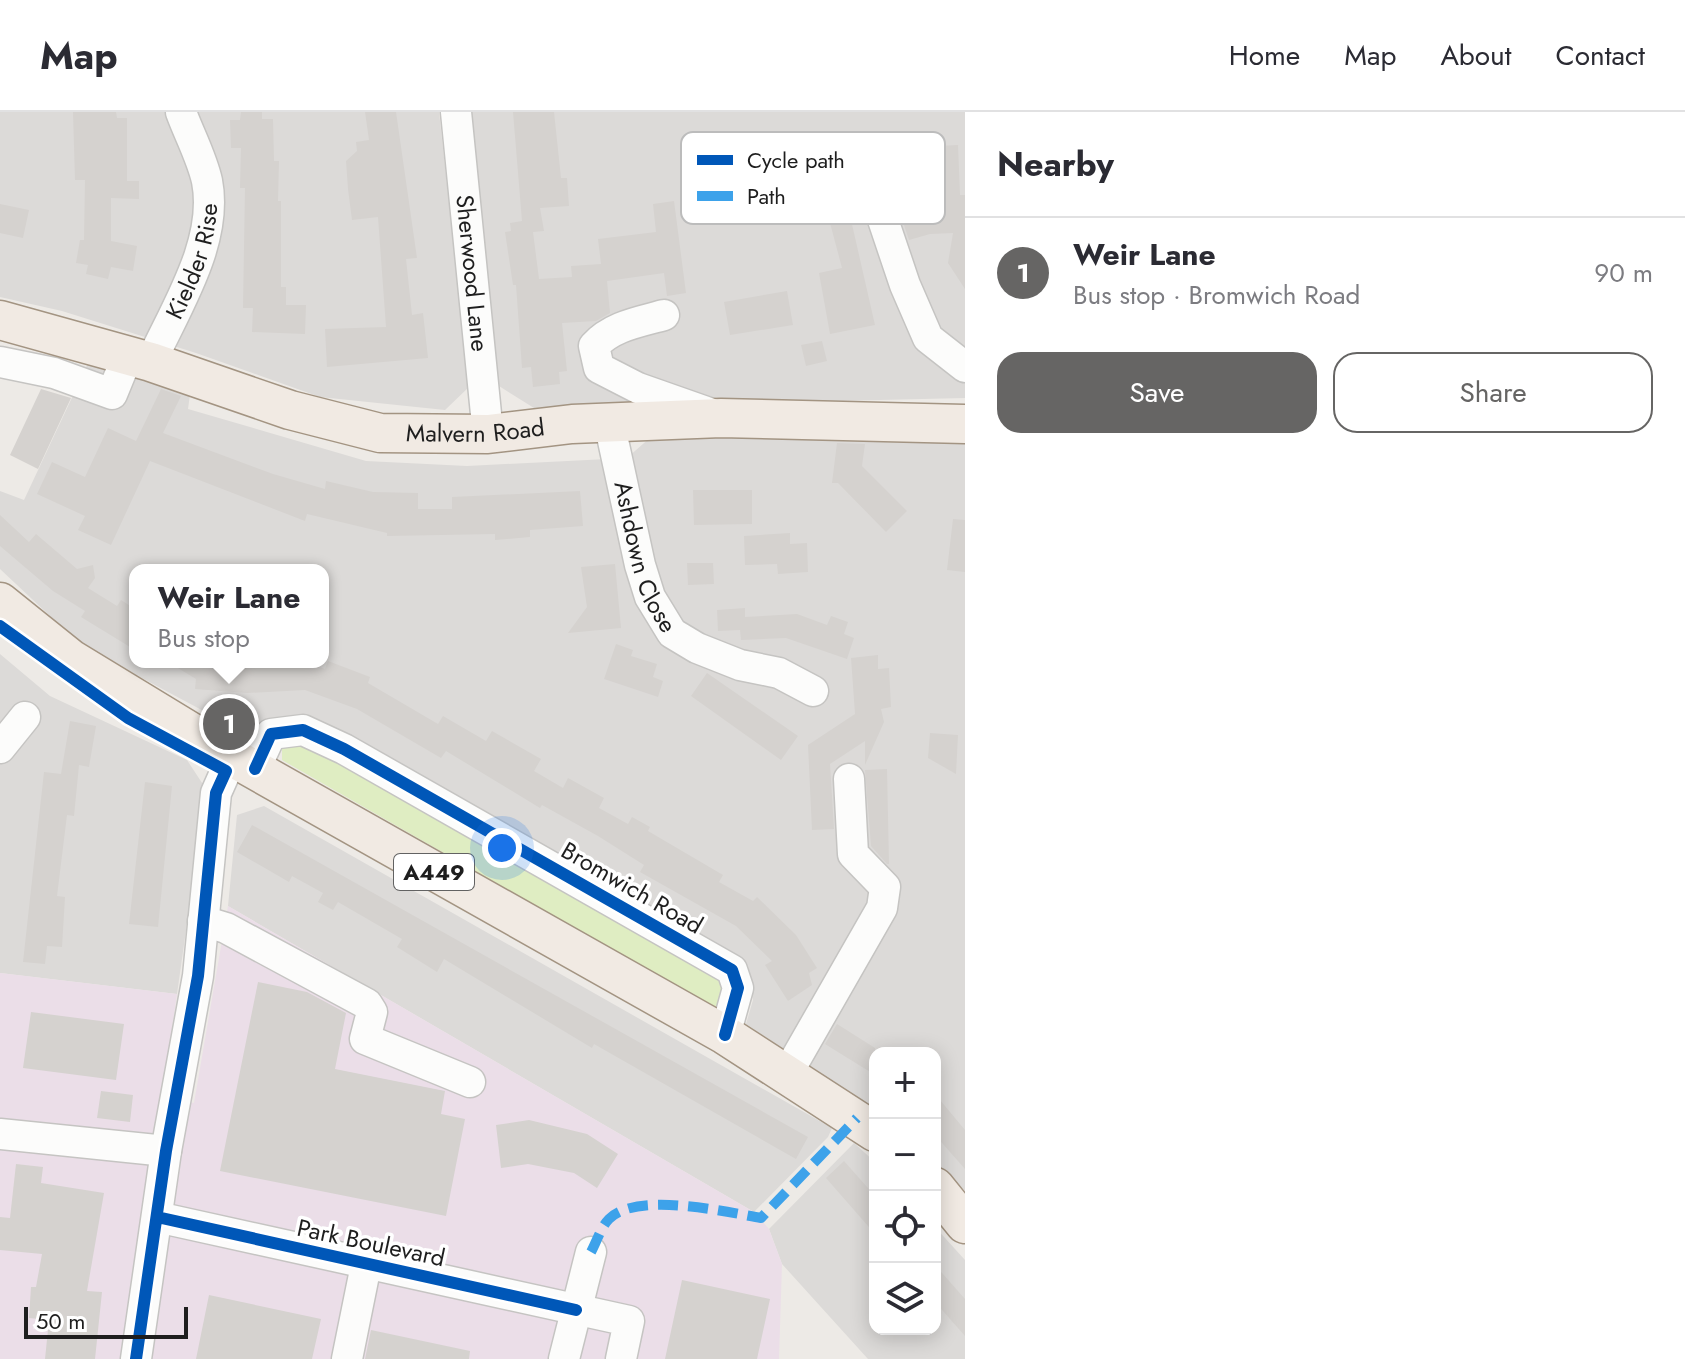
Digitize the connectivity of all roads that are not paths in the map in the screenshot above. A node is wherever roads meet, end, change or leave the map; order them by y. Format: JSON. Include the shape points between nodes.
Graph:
{"nodes":[{"id":1,"x":181,"y":112,"type":"edge"},
{"id":2,"x":456,"y":112,"type":"edge"},
{"id":3,"x":884,"y":224,"type":"edge"},
{"id":4,"x":664,"y":315,"type":"dead end"},
{"id":5,"x":0,"y":320,"type":"edge"},
{"id":6,"x":140,"y":359,"type":"junction"},
{"id":7,"x":0,"y":362,"type":"edge"},
{"id":8,"x":965,"y":367,"type":"edge"},
{"id":9,"x":721,"y":418,"type":"junction"},
{"id":10,"x":609,"y":422,"type":"junction"},
{"id":11,"x":965,"y":424,"type":"edge"},
{"id":12,"x":488,"y":434,"type":"junction"},
{"id":13,"x":0,"y":602,"type":"edge"},
{"id":14,"x":813,"y":691,"type":"dead end"},
{"id":15,"x":25,"y":717,"type":"dead end"},
{"id":16,"x":0,"y":748,"type":"edge"},
{"id":17,"x":244,"y":763,"type":"junction"},
{"id":18,"x":849,"y":779,"type":"dead end"},
{"id":19,"x":203,"y":921,"type":"junction"},
{"id":20,"x":725,"y":1035,"type":"junction"},
{"id":21,"x":787,"y":1074,"type":"junction"},
{"id":22,"x":470,"y":1082,"type":"dead end"},
{"id":23,"x":869,"y":1128,"type":"edge"},
{"id":24,"x":0,"y":1134,"type":"edge"},
{"id":25,"x":166,"y":1151,"type":"junction"},
{"id":26,"x":938,"y":1191,"type":"edge"},
{"id":27,"x":157,"y":1217,"type":"junction"},
{"id":28,"x":965,"y":1224,"type":"edge"},
{"id":29,"x":591,"y":1252,"type":"dead end"},
{"id":30,"x":366,"y":1265,"type":"junction"},
{"id":31,"x":576,"y":1310,"type":"junction"},
{"id":32,"x":136,"y":1359,"type":"edge"},
{"id":33,"x":347,"y":1359,"type":"edge"},
{"id":34,"x":564,"y":1359,"type":"edge"},
{"id":35,"x":621,"y":1359,"type":"edge"}],
"edges":[{"from":1,"to":6,"type":"street","name":"Kielder Rise","via":[[207,180],[209,207],[197,261]]},
{"from":2,"to":12,"type":"street","name":"Sherwood Lane"},
{"from":3,"to":8,"type":"street","via":[[928,338]]},
{"from":4,"to":9,"type":"street","via":[[628,324],[600,339],[594,346],[599,368]]},
{"from":5,"to":6,"type":"main road","name":"Malvern Road"},
{"from":6,"to":7,"type":"street","name":"Kielder Rise","via":[[112,394],[54,373]]},
{"from":6,"to":12,"type":"main road","name":"Malvern Road","via":[[380,433]]},
{"from":9,"to":10,"type":"main road","name":"Malvern Road"},
{"from":9,"to":11,"type":"main road","name":"Malvern Road"},
{"from":10,"to":12,"type":"main road","name":"Malvern Road"},
{"from":10,"to":14,"type":"street","name":"Ashdown Close","via":[[640,565],[650,597],[672,633],[697,648],[779,673]]},
{"from":13,"to":17,"type":"main road","number":"A449","via":[[71,659]]},
{"from":15,"to":16,"type":"street"},
{"from":17,"to":19,"type":"street","via":[[216,793]]},
{"from":17,"to":20,"type":"main road","number":"A449"},
{"from":17,"to":20,"type":"street","name":"Bromwich Road","via":[[271,734],[303,730],[344,749],[732,970],[738,988]]},
{"from":18,"to":21,"type":"street","via":[[853,854],[885,887],[882,908]]},
{"from":19,"to":22,"type":"street","via":[[226,928],[367,1004],[372,1012],[365,1039]]},
{"from":19,"to":25,"type":"street"},
{"from":20,"to":21,"type":"main road","number":"A449"},
{"from":21,"to":23,"type":"main road","number":"A449"},
{"from":24,"to":25,"type":"street"},
{"from":25,"to":27,"type":"street"},
{"from":26,"to":28,"type":"main road"},
{"from":27,"to":30,"type":"street","name":"Park Boulevard"},
{"from":27,"to":32,"type":"street"},
{"from":29,"to":31,"type":"street"},
{"from":30,"to":31,"type":"street","name":"Park Boulevard"},
{"from":30,"to":33,"type":"street"},
{"from":31,"to":34,"type":"street"},
{"from":31,"to":35,"type":"street","name":"Park Boulevard","via":[[629,1321]]}]}
